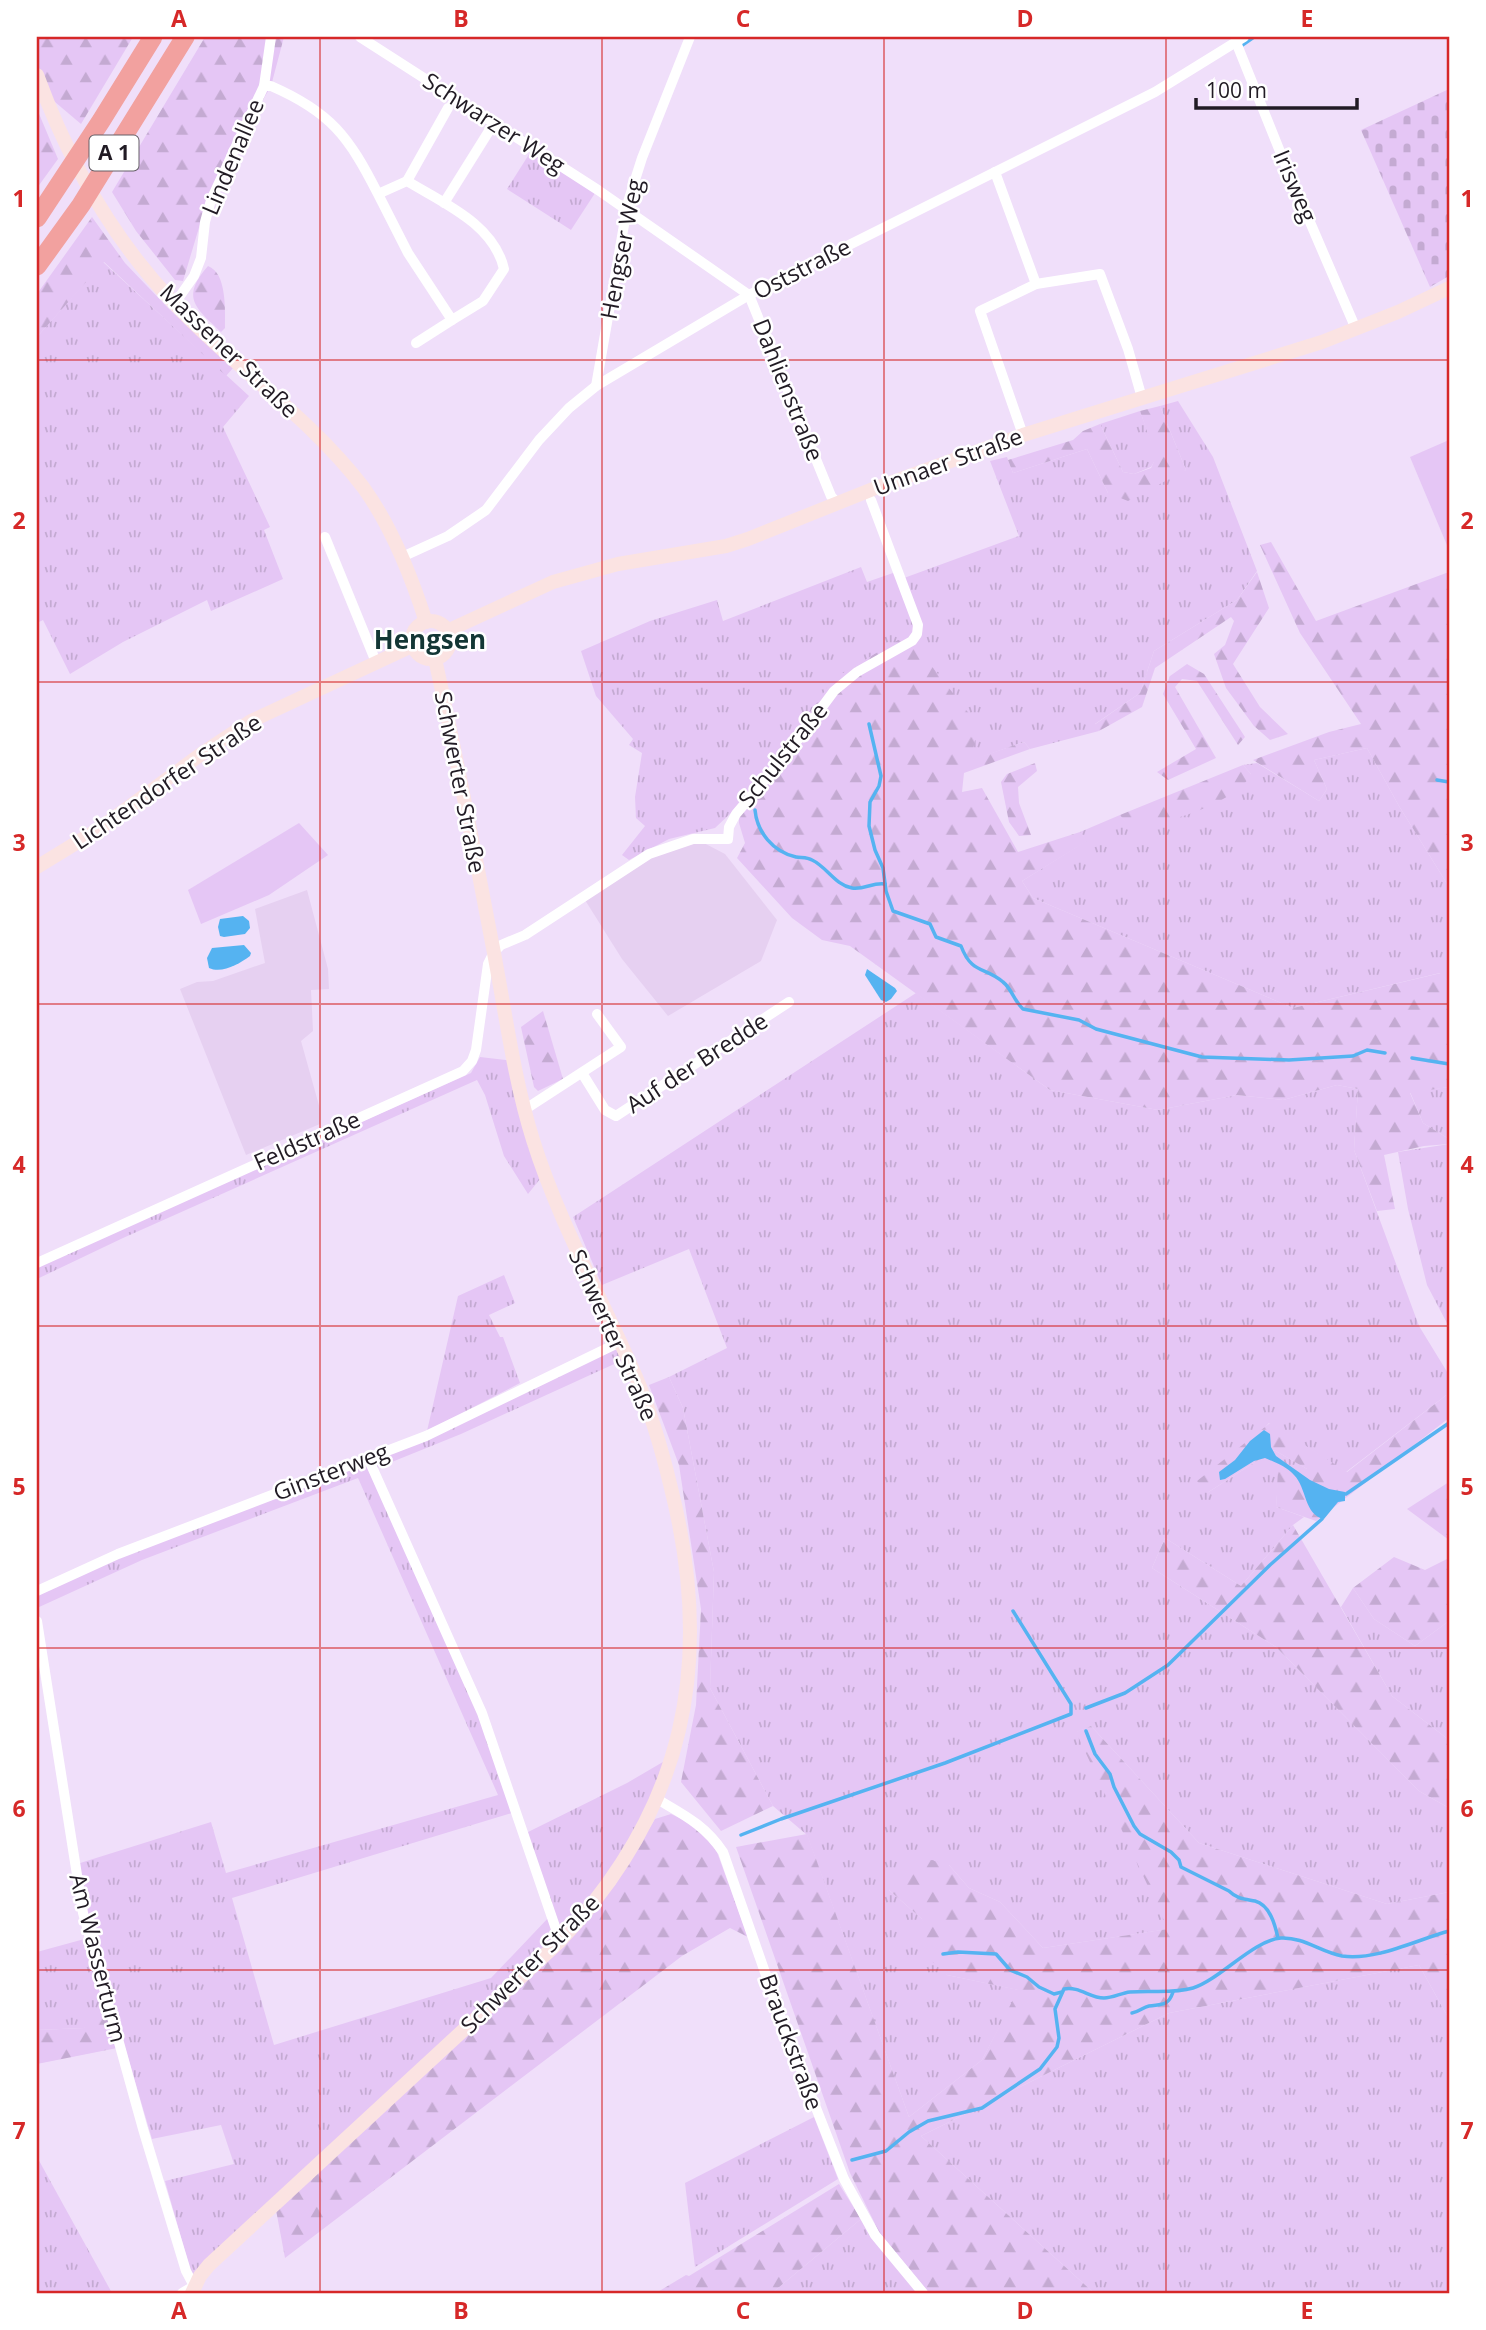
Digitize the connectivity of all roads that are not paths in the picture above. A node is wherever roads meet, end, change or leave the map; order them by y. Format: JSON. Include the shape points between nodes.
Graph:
{"nodes":[{"id":1,"x":153,"y":37,"type":"edge"},
{"id":2,"x":185,"y":37,"type":"edge"},
{"id":3,"x":271,"y":37,"type":"edge"},
{"id":4,"x":360,"y":37,"type":"edge"},
{"id":5,"x":690,"y":37,"type":"edge"},
{"id":6,"x":1240,"y":39,"type":"edge"},
{"id":7,"x":37,"y":75,"type":"edge"},
{"id":8,"x":264,"y":86,"type":"junction"},
{"id":9,"x":448,"y":108,"type":"dead end"},
{"id":10,"x":489,"y":131,"type":"dead end"},
{"id":11,"x":995,"y":172,"type":"junction"},
{"id":12,"x":407,"y":181,"type":"junction"},
{"id":13,"x":378,"y":194,"type":"junction"},
{"id":14,"x":444,"y":203,"type":"junction"},
{"id":15,"x":627,"y":211,"type":"junction"},
{"id":16,"x":37,"y":218,"type":"edge"},
{"id":17,"x":37,"y":266,"type":"edge"},
{"id":18,"x":1036,"y":284,"type":"junction"},
{"id":19,"x":1449,"y":288,"type":"edge"},
{"id":20,"x":749,"y":295,"type":"junction"},
{"id":21,"x":172,"y":302,"type":"junction"},
{"id":22,"x":452,"y":320,"type":"junction"},
{"id":23,"x":1356,"y":329,"type":"junction"},
{"id":24,"x":416,"y":343,"type":"dead end"},
{"id":25,"x":596,"y":386,"type":"junction"},
{"id":26,"x":1142,"y":398,"type":"junction"},
{"id":27,"x":1023,"y":435,"type":"junction"},
{"id":28,"x":871,"y":500,"type":"dead end"},
{"id":29,"x":837,"y":503,"type":"junction"},
{"id":30,"x":325,"y":537,"type":"dead end"},
{"id":31,"x":402,"y":557,"type":"junction"},
{"id":32,"x":426,"y":622,"type":"junction"},
{"id":33,"x":447,"y":631,"type":"junction"},
{"id":34,"x":412,"y":646,"type":"junction"},
{"id":35,"x":435,"y":659,"type":"junction"},
{"id":36,"x":376,"y":662,"type":"junction"},
{"id":37,"x":37,"y":867,"type":"edge"},
{"id":38,"x":494,"y":952,"type":"junction"},
{"id":39,"x":789,"y":1002,"type":"dead end"},
{"id":40,"x":597,"y":1014,"type":"dead end"},
{"id":41,"x":582,"y":1073,"type":"junction"},
{"id":42,"x":524,"y":1110,"type":"junction"},
{"id":43,"x":37,"y":1263,"type":"edge"},
{"id":44,"x":620,"y":1342,"type":"junction"},
{"id":45,"x":368,"y":1458,"type":"junction"},
{"id":46,"x":37,"y":1591,"type":"edge"},
{"id":47,"x":37,"y":1621,"type":"edge"},
{"id":48,"x":657,"y":1800,"type":"junction"},
{"id":49,"x":560,"y":1941,"type":"junction"},
{"id":50,"x":190,"y":2291,"type":"edge"},
{"id":51,"x":923,"y":2293,"type":"edge"}],
"edges":[{"from":1,"to":16,"type":"highway","number":"A 1"},
{"from":2,"to":17,"type":"highway","number":"A 1"},
{"from":3,"to":8,"type":"street"},
{"from":4,"to":15,"type":"street","name":"Schwarzer Weg"},
{"from":5,"to":15,"type":"street","name":"Hengser Weg","via":[[642,158]]},
{"from":6,"to":11,"type":"street","name":"Oststraße","via":[[1155,92]]},
{"from":6,"to":23,"type":"street","name":"Irisweg"},
{"from":7,"to":21,"type":"main road","name":"Massener Straße","via":[[65,143],[94,195]]},
{"from":8,"to":13,"type":"street","via":[[312,107],[334,125],[354,149]]},
{"from":8,"to":21,"type":"street","name":"Lindenallee","via":[[211,200],[194,276]]},
{"from":9,"to":12,"type":"street"},
{"from":10,"to":14,"type":"street"},
{"from":11,"to":18,"type":"street"},
{"from":11,"to":20,"type":"street","name":"Oststraße"},
{"from":12,"to":13,"type":"street"},
{"from":12,"to":14,"type":"street"},
{"from":13,"to":22,"type":"street","via":[[408,253]]},
{"from":14,"to":22,"type":"street","via":[[482,229],[502,257],[504,269],[483,301]]},
{"from":15,"to":20,"type":"street","name":"Dahlienstraße"},
{"from":15,"to":25,"type":"street","name":"Hengser Weg"},
{"from":18,"to":26,"type":"street","via":[[1100,274]]},
{"from":18,"to":27,"type":"street","via":[[980,310]]},
{"from":19,"to":23,"type":"main road","name":"Unnaer Straße"},
{"from":20,"to":25,"type":"street","name":"Oststraße"},
{"from":20,"to":29,"type":"street","name":"Dahlienstraße"},
{"from":21,"to":31,"type":"main road","name":"Massener Straße","via":[[333,452],[370,498]]},
{"from":22,"to":24,"type":"street"},
{"from":23,"to":26,"type":"main road","name":"Unnaer Straße"},
{"from":25,"to":31,"type":"street","name":"Oststraße","via":[[539,440],[486,510],[448,536]]},
{"from":26,"to":27,"type":"main road","name":"Unnaer Straße"},
{"from":27,"to":29,"type":"main road","name":"Unnaer Straße"},
{"from":28,"to":38,"type":"street","name":"Schulstraße","via":[[918,625],[912,641],[857,672],[834,691],[736,814],[728,839],[693,839],[649,854]]},
{"from":29,"to":33,"type":"main road","name":"Unnaer Straße","via":[[726,546],[618,564],[553,582]]},
{"from":30,"to":36,"type":"street"},
{"from":31,"to":32,"type":"main road","name":"Massener Straße"},
{"from":32,"to":33,"type":"main road","via":[[438,622]]},
{"from":32,"to":34,"type":"main road","via":[[412,634]]},
{"from":33,"to":35,"type":"main road","via":[[449,646]]},
{"from":34,"to":35,"type":"main road","via":[[419,656]]},
{"from":34,"to":36,"type":"main road","name":"Lichtendorfer Straße"},
{"from":35,"to":38,"type":"main road","name":"Schwerter Straße"},
{"from":36,"to":37,"type":"main road","name":"Lichtendorfer Straße","via":[[251,721],[99,829]]},
{"from":38,"to":42,"type":"main road","name":"Schwerter Straße"},
{"from":38,"to":43,"type":"street","name":"Feldstraße","via":[[488,964],[477,1050],[463,1071]]},
{"from":39,"to":41,"type":"street","name":"Auf der Bredde","via":[[616,1116],[605,1110]]},
{"from":40,"to":41,"type":"street","via":[[621,1047]]},
{"from":41,"to":42,"type":"street"},
{"from":42,"to":44,"type":"main road","name":"Schwerter Straße","via":[[559,1213]]},
{"from":44,"to":45,"type":"street","name":"Ginsterweg","via":[[426,1436]]},
{"from":44,"to":48,"type":"main road","name":"Schwerter Straße","via":[[638,1380],[666,1465],[686,1553],[691,1605],[686,1697]]},
{"from":45,"to":46,"type":"street","name":"Ginsterweg","via":[[118,1554]]},
{"from":45,"to":49,"type":"street","via":[[482,1713]]},
{"from":47,"to":50,"type":"street","name":"Am Wasserturm","via":[[83,1913]]},
{"from":48,"to":49,"type":"main road","name":"Schwerter Straße","via":[[609,1885]]},
{"from":48,"to":51,"type":"street","name":"Brauckstraße","via":[[696,1822],[723,1852],[844,2179],[875,2235]]},
{"from":49,"to":50,"type":"main road","name":"Schwerter Straße","via":[[209,2265]]}]}
